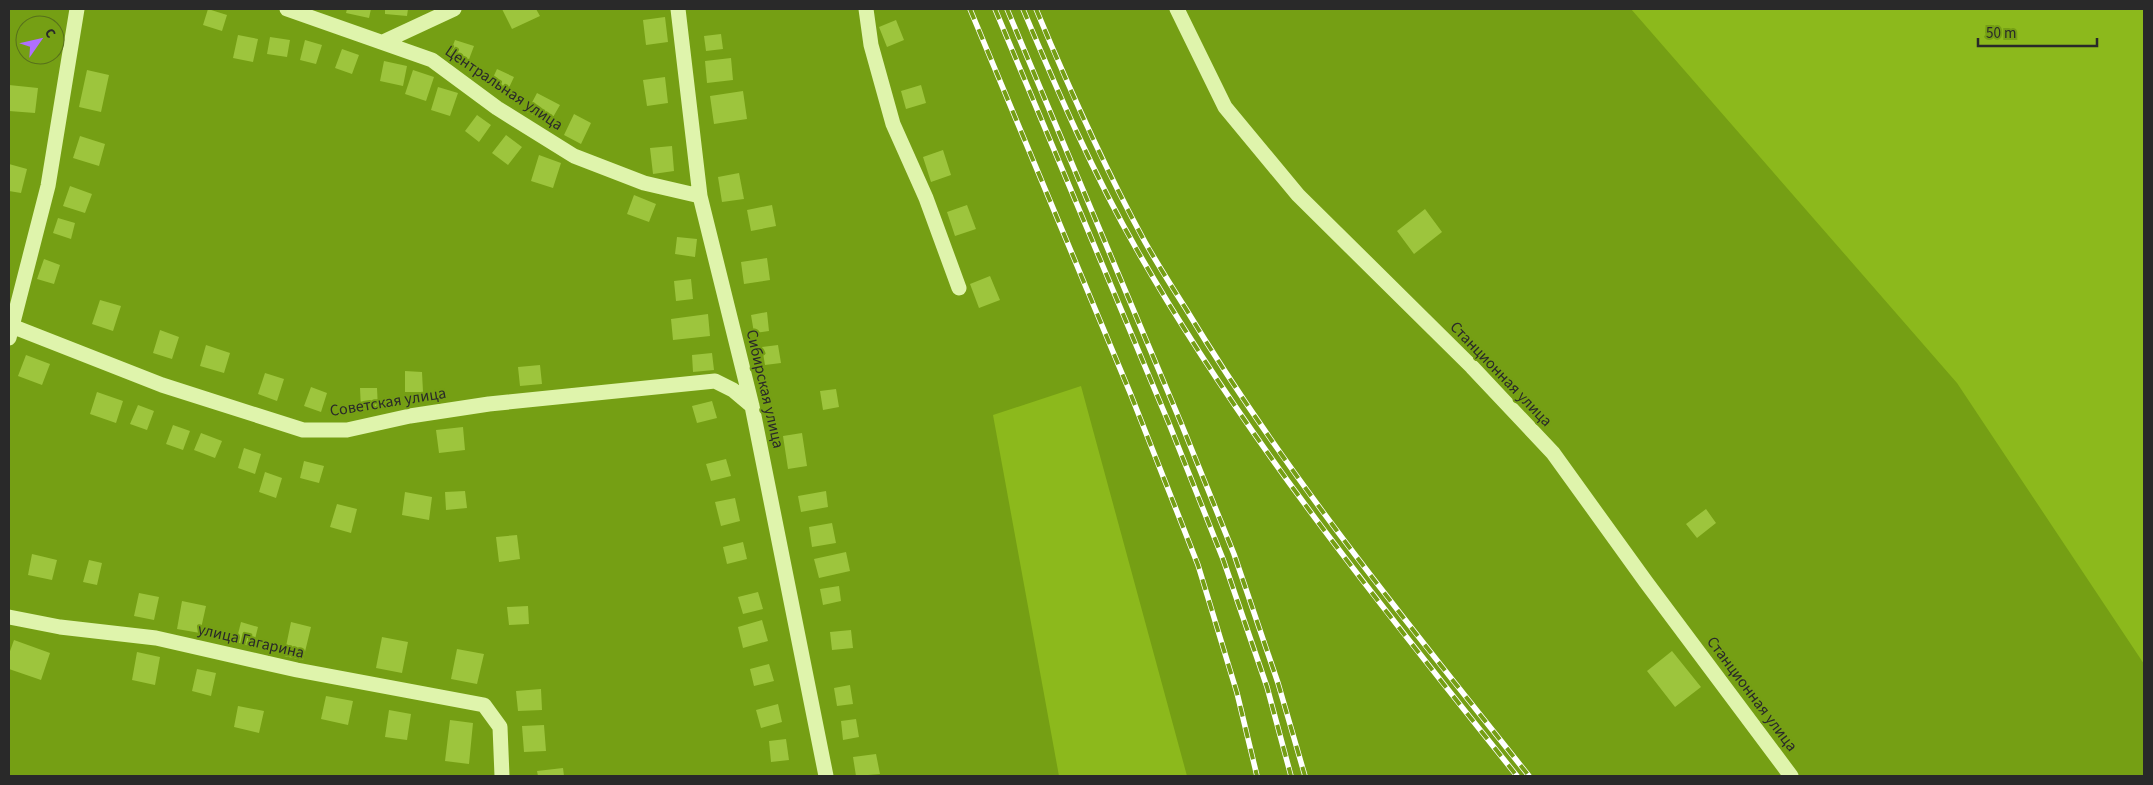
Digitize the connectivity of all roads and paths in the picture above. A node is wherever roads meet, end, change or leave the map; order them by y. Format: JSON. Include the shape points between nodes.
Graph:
{"nodes":[{"id":1,"x":76,"y":9,"type":"edge"},
{"id":2,"x":287,"y":9,"type":"edge"},
{"id":3,"x":454,"y":9,"type":"edge"},
{"id":4,"x":678,"y":9,"type":"edge"},
{"id":5,"x":866,"y":9,"type":"edge"},
{"id":6,"x":1177,"y":9,"type":"edge"},
{"id":7,"x":383,"y":42,"type":"junction"},
{"id":8,"x":700,"y":196,"type":"junction"},
{"id":9,"x":959,"y":288,"type":"dead end"},
{"id":10,"x":10,"y":330,"type":"edge"},
{"id":11,"x":752,"y":406,"type":"junction"},
{"id":12,"x":9,"y":618,"type":"edge"},
{"id":13,"x":502,"y":776,"type":"edge"},
{"id":14,"x":826,"y":776,"type":"edge"},
{"id":15,"x":1791,"y":776,"type":"edge"}],
"edges":[{"from":1,"to":10,"type":"street","via":[[48,186]]},
{"from":2,"to":7,"type":"street","name":"Центральная улица"},
{"from":3,"to":7,"type":"street"},
{"from":4,"to":8,"type":"street","name":"Сибирская улица"},
{"from":5,"to":9,"type":"street","via":[[871,45],[893,124],[926,198]]},
{"from":6,"to":15,"type":"street","name":"Станционная улица","via":[[1225,107],[1298,195],[1472,367],[1553,454]]},
{"from":7,"to":8,"type":"street","name":"Центральная улица","via":[[432,60],[497,108],[574,156],[644,184]]},
{"from":8,"to":11,"type":"street","name":"Сибирская улица"},
{"from":10,"to":11,"type":"street","name":"Советская улица","via":[[162,385],[303,430],[347,430],[489,404],[715,381],[734,390]]},
{"from":11,"to":14,"type":"street","name":"Сибирская улица"},
{"from":12,"to":13,"type":"street","name":"улица Гагарина","via":[[156,638],[297,670],[484,705],[500,727]]}]}
